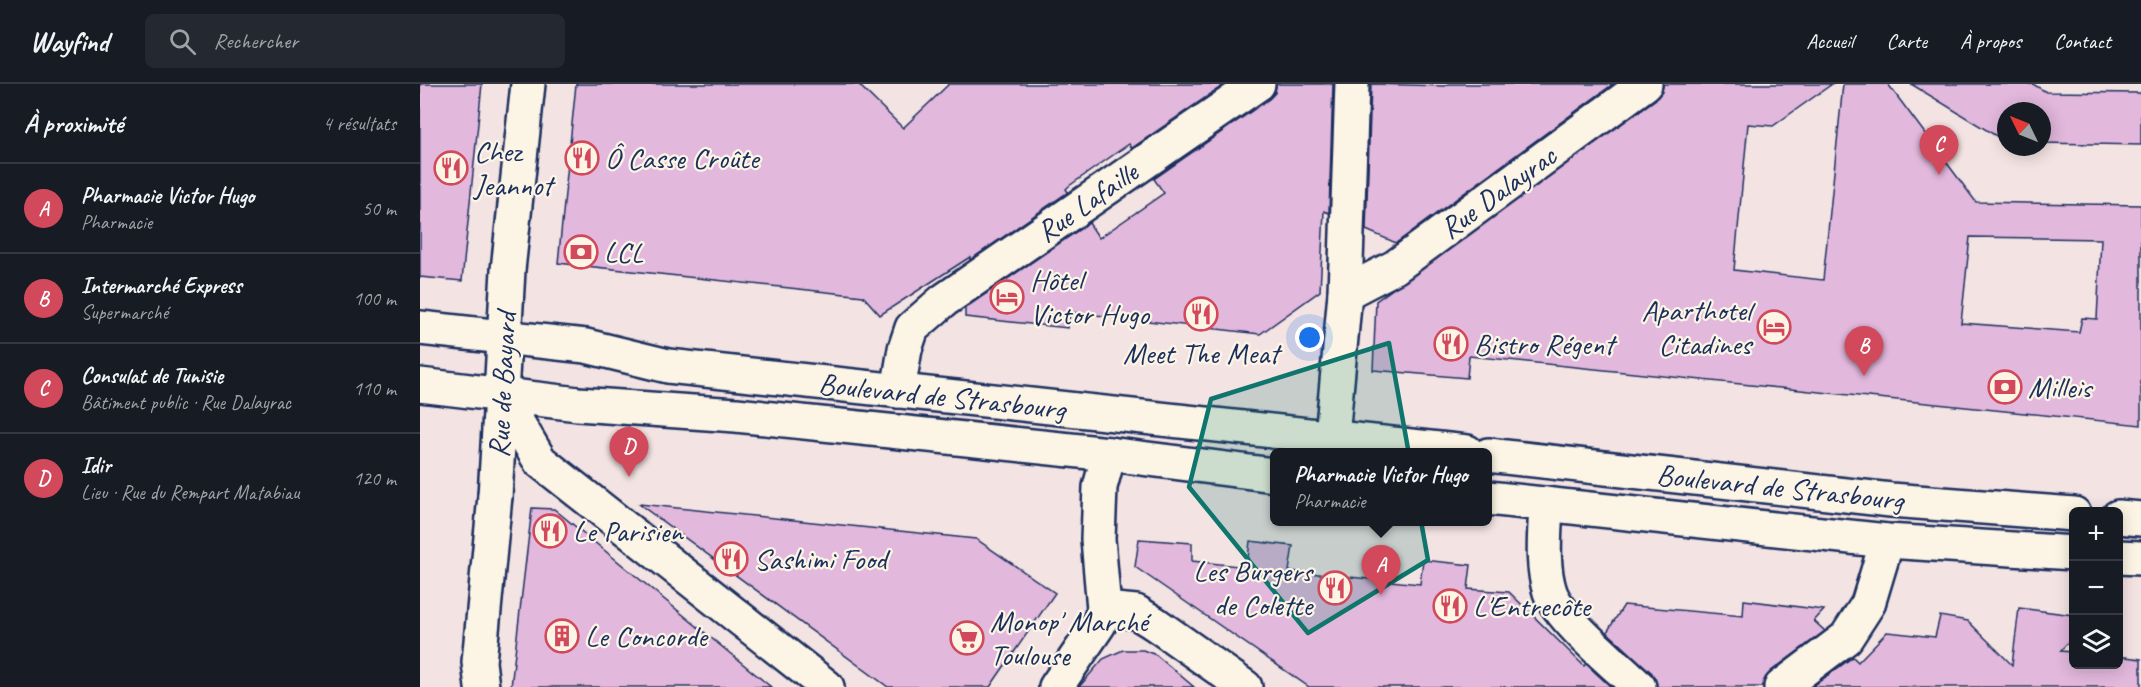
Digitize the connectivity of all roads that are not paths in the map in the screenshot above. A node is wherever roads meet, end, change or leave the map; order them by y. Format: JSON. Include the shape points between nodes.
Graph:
{"nodes":[{"id":1,"x":528,"y":84,"type":"edge"},
{"id":2,"x":1258,"y":84,"type":"edge"},
{"id":3,"x":1352,"y":84,"type":"edge"},
{"id":4,"x":1646,"y":84,"type":"edge"},
{"id":5,"x":1345,"y":293,"type":"junction"},
{"id":6,"x":420,"y":327,"type":"edge"},
{"id":7,"x":504,"y":336,"type":"junction"},
{"id":8,"x":420,"y":385,"type":"edge"},
{"id":9,"x":898,"y":391,"type":"junction"},
{"id":10,"x":501,"y":395,"type":"junction"},
{"id":11,"x":1332,"y":437,"type":"junction"},
{"id":12,"x":1425,"y":448,"type":"edge"},
{"id":13,"x":1109,"y":454,"type":"junction"},
{"id":14,"x":1492,"y":455,"type":"edge"},
{"id":15,"x":1270,"y":474,"type":"edge"},
{"id":16,"x":1492,"y":498,"type":"edge"},
{"id":17,"x":1546,"y":504,"type":"junction"},
{"id":18,"x":2069,"y":514,"type":"edge"},
{"id":19,"x":2123,"y":517,"type":"edge"},
{"id":20,"x":2141,"y":519,"type":"edge"},
{"id":21,"x":1887,"y":541,"type":"junction"},
{"id":22,"x":2069,"y":554,"type":"edge"},
{"id":23,"x":2123,"y":557,"type":"edge"},
{"id":24,"x":2141,"y":558,"type":"edge"},
{"id":25,"x":1104,"y":609,"type":"junction"},
{"id":26,"x":482,"y":687,"type":"edge"},
{"id":27,"x":828,"y":687,"type":"edge"},
{"id":28,"x":1056,"y":687,"type":"edge"},
{"id":29,"x":1245,"y":687,"type":"edge"},
{"id":30,"x":1639,"y":687,"type":"edge"},
{"id":31,"x":1781,"y":687,"type":"edge"}],
"edges":[{"from":1,"to":7,"type":"main road","name":"Rue de Bayard"},
{"from":2,"to":9,"type":"main road","name":"Rue Lafaille","via":[[943,301],[912,328]]},
{"from":3,"to":5,"type":"main road"},
{"from":4,"to":5,"type":"main road","name":"Rue Dalayrac","via":[[1395,267]]},
{"from":5,"to":11,"type":"main road"},
{"from":6,"to":7,"type":"main road","name":"Boulevard de Strasbourg"},
{"from":7,"to":9,"type":"main road","name":"Boulevard de Strasbourg","via":[[586,346],[668,366]]},
{"from":7,"to":10,"type":"main road","name":"Rue de Bayard"},
{"from":8,"to":10,"type":"main road","name":"Boulevard de Strasbourg"},
{"from":9,"to":11,"type":"main road","name":"Boulevard de Strasbourg"},
{"from":10,"to":13,"type":"main road","name":"Boulevard de Strasbourg"},
{"from":10,"to":26,"type":"main road","name":"Rue de Bayard","via":[[480,662]]},
{"from":10,"to":27,"type":"main road","via":[[540,461]]},
{"from":11,"to":12,"type":"main road","name":"Boulevard de Strasbourg"},
{"from":13,"to":15,"type":"main road","name":"Boulevard de Strasbourg"},
{"from":13,"to":25,"type":"main road","via":[[1100,487],[1098,539]]},
{"from":14,"to":18,"type":"main road","name":"Boulevard de Strasbourg","via":[[1891,500]]},
{"from":16,"to":17,"type":"main road","name":"Boulevard de Strasbourg"},
{"from":17,"to":21,"type":"main road","name":"Boulevard de Strasbourg"},
{"from":17,"to":30,"type":"main road","via":[[1546,577],[1551,594],[1561,611]]},
{"from":19,"to":20,"type":"main road"},
{"from":21,"to":22,"type":"main road","name":"Boulevard de Strasbourg"},
{"from":21,"to":31,"type":"main road","via":[[1868,604],[1846,638]]},
{"from":23,"to":24,"type":"main road"},
{"from":25,"to":28,"type":"main road","via":[[1099,624]]},
{"from":25,"to":29,"type":"main road","via":[[1136,612]]}]}
